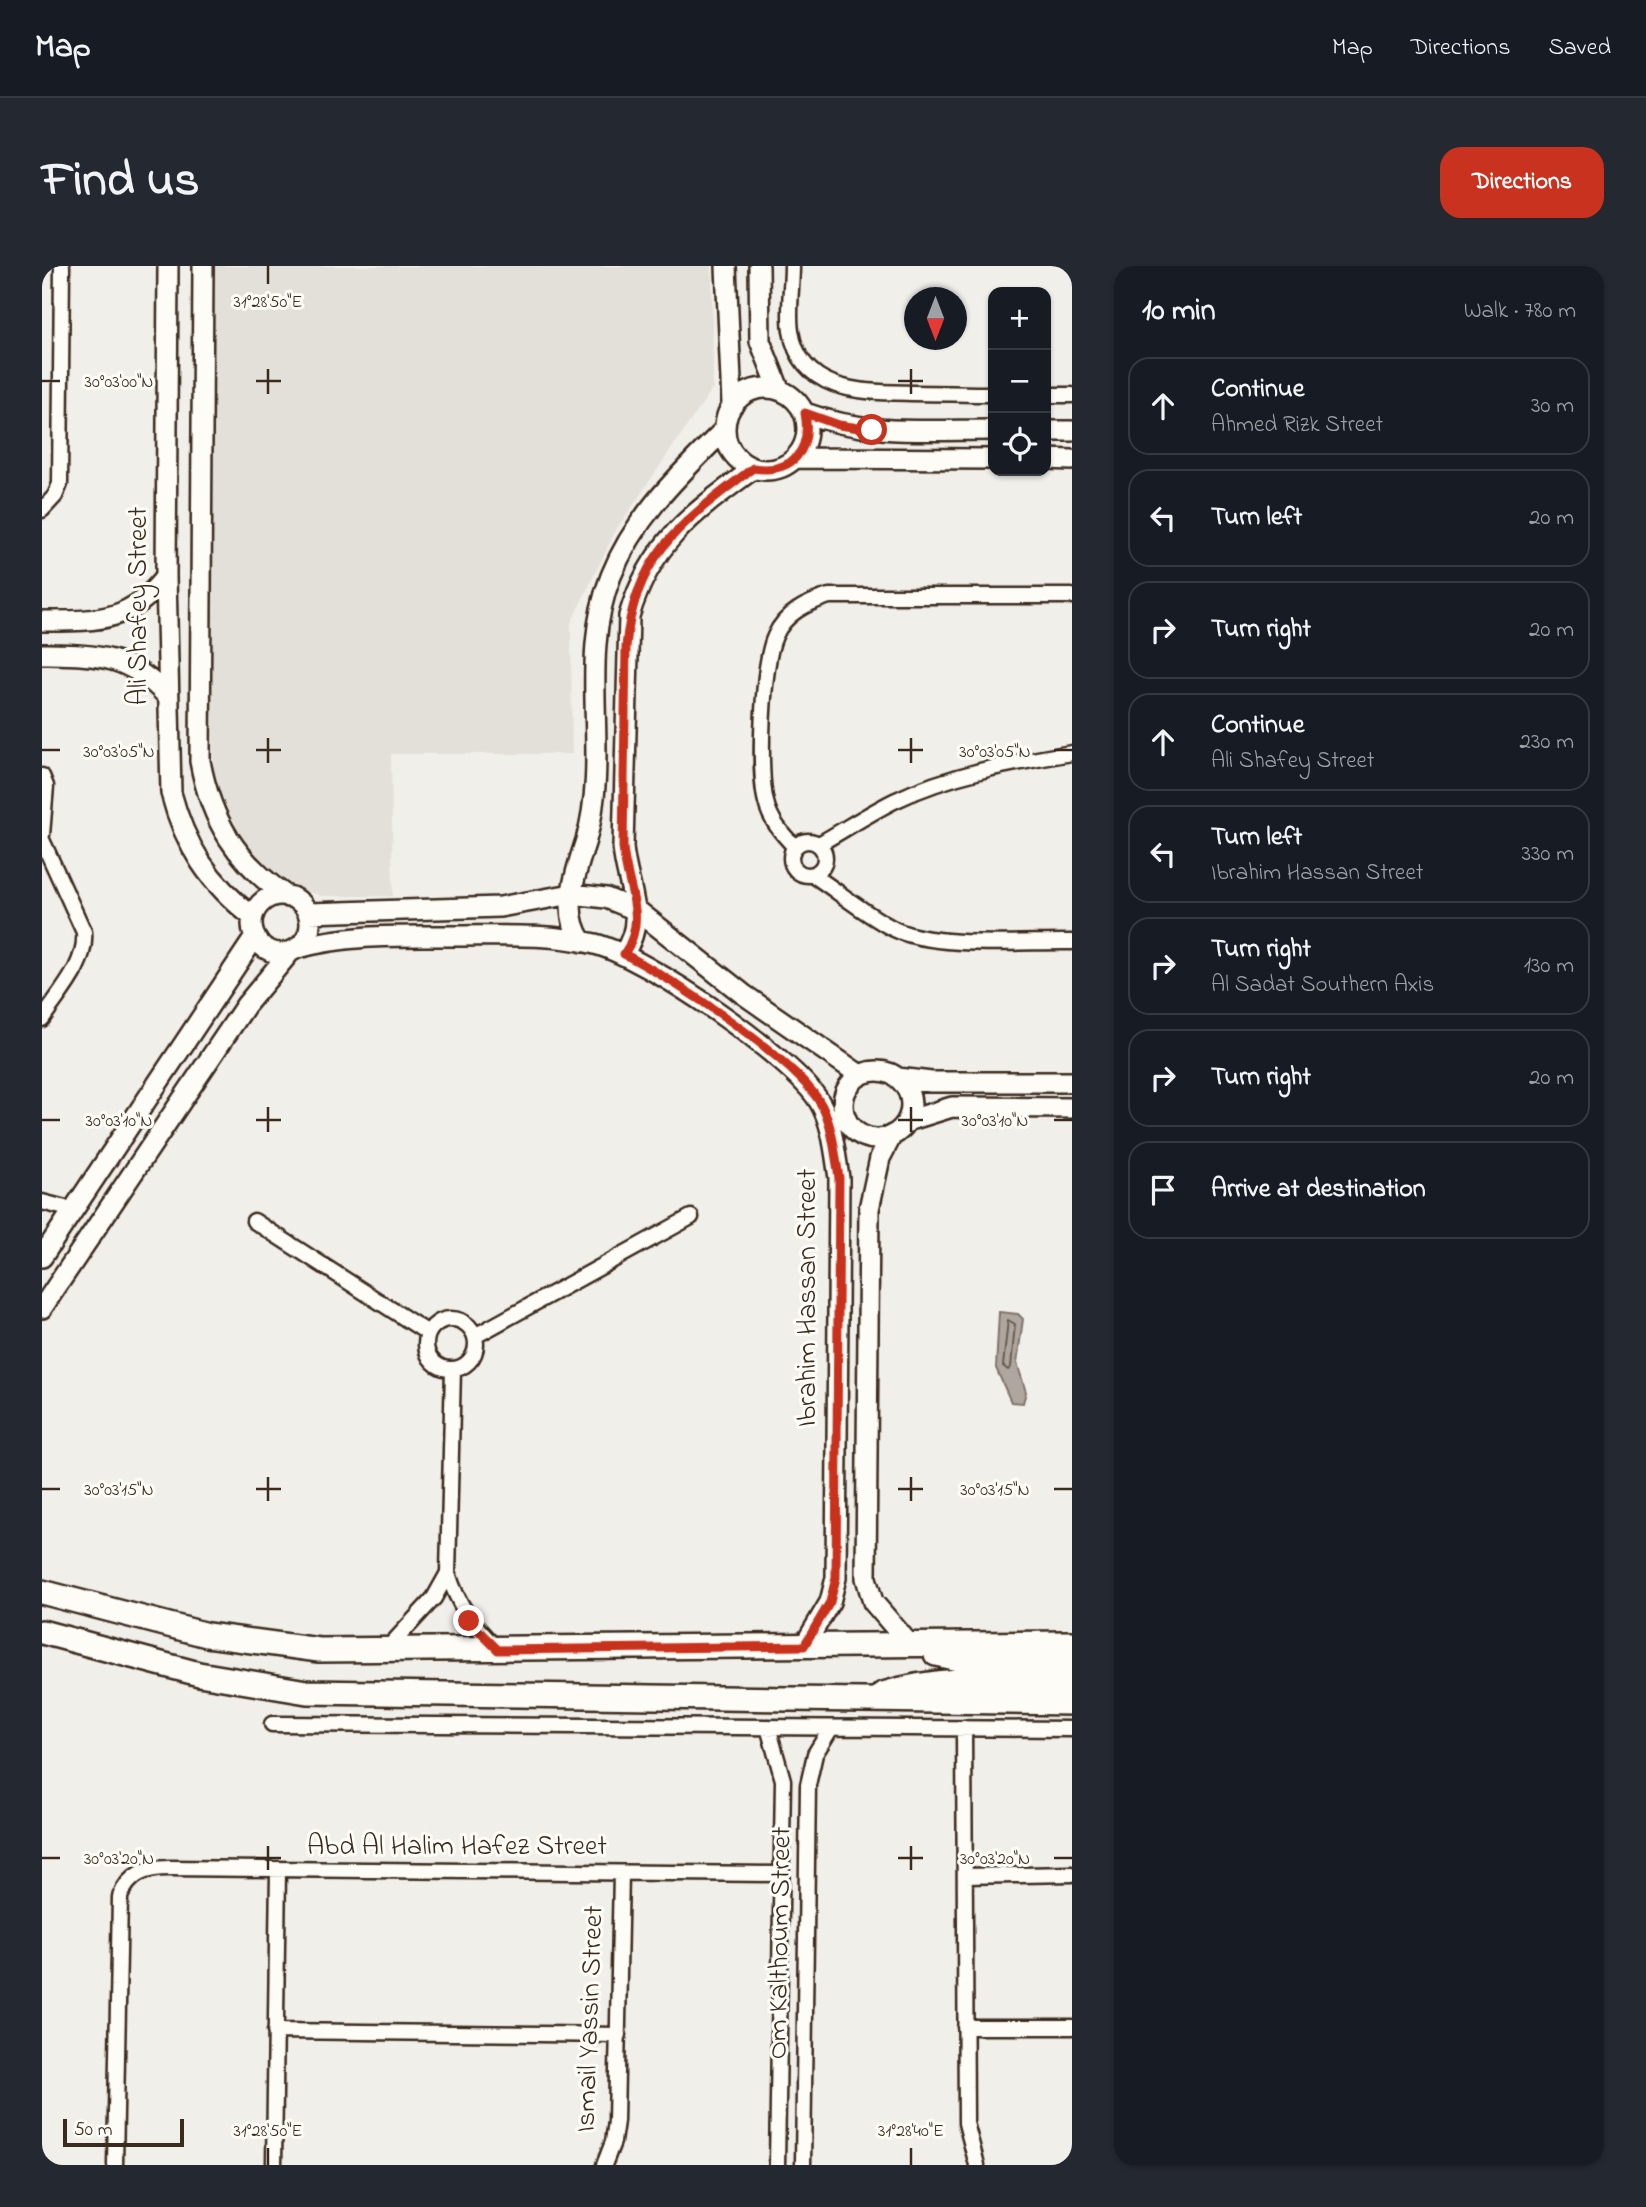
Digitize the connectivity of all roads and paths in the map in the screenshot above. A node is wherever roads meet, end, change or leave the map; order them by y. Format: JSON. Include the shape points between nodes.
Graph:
{"nodes":[{"id":1,"x":62,"y":266,"type":"edge"},
{"id":2,"x":168,"y":266,"type":"edge"},
{"id":3,"x":203,"y":266,"type":"edge"},
{"id":4,"x":726,"y":266,"type":"edge"},
{"id":5,"x":759,"y":266,"type":"edge"},
{"id":6,"x":792,"y":266,"type":"edge"},
{"id":7,"x":779,"y":389,"type":"junction"},
{"id":8,"x":988,"y":394,"type":"edge"},
{"id":9,"x":1051,"y":395,"type":"edge"},
{"id":10,"x":1072,"y":395,"type":"edge"},
{"id":11,"x":732,"y":404,"type":"junction"},
{"id":12,"x":805,"y":413,"type":"junction"},
{"id":13,"x":724,"y":430,"type":"junction"},
{"id":14,"x":988,"y":430,"type":"edge"},
{"id":15,"x":1051,"y":431,"type":"edge"},
{"id":16,"x":1072,"y":431,"type":"edge"},
{"id":17,"x":796,"y":458,"type":"junction"},
{"id":18,"x":988,"y":459,"type":"edge"},
{"id":19,"x":1051,"y":459,"type":"edge"},
{"id":20,"x":1072,"y":460,"type":"edge"},
{"id":21,"x":753,"y":468,"type":"junction"},
{"id":22,"x":42,"y":510,"type":"edge"},
{"id":23,"x":166,"y":576,"type":"junction"},
{"id":24,"x":1072,"y":596,"type":"edge"},
{"id":25,"x":42,"y":621,"type":"edge"},
{"id":26,"x":42,"y":654,"type":"edge"},
{"id":27,"x":168,"y":697,"type":"junction"},
{"id":28,"x":1072,"y":752,"type":"edge"},
{"id":29,"x":42,"y":776,"type":"edge"},
{"id":30,"x":42,"y":835,"type":"edge"},
{"id":31,"x":42,"y":840,"type":"edge"},
{"id":32,"x":819,"y":844,"type":"junction"},
{"id":33,"x":794,"y":847,"type":"junction"},
{"id":34,"x":813,"y":875,"type":"junction"},
{"id":35,"x":572,"y":894,"type":"junction"},
{"id":36,"x":288,"y":897,"type":"junction"},
{"id":37,"x":638,"y":911,"type":"junction"},
{"id":38,"x":308,"y":913,"type":"junction"},
{"id":39,"x":254,"y":927,"type":"junction"},
{"id":40,"x":582,"y":942,"type":"junction"},
{"id":41,"x":1072,"y":942,"type":"edge"},
{"id":42,"x":294,"y":950,"type":"junction"},
{"id":43,"x":624,"y":954,"type":"junction"},
{"id":44,"x":42,"y":1019,"type":"edge"},
{"id":45,"x":860,"y":1075,"type":"junction"},
{"id":46,"x":898,"y":1078,"type":"junction"},
{"id":47,"x":1072,"y":1082,"type":"edge"},
{"id":48,"x":1072,"y":1108,"type":"edge"},
{"id":49,"x":837,"y":1121,"type":"junction"},
{"id":50,"x":907,"y":1121,"type":"junction"},
{"id":51,"x":892,"y":1135,"type":"junction"},
{"id":52,"x":42,"y":1202,"type":"edge"},
{"id":53,"x":73,"y":1210,"type":"junction"},
{"id":54,"x":691,"y":1217,"type":"dead end"},
{"id":55,"x":254,"y":1221,"type":"dead end"},
{"id":56,"x":98,"y":1224,"type":"junction"},
{"id":57,"x":42,"y":1256,"type":"edge"},
{"id":58,"x":42,"y":1308,"type":"edge"},
{"id":59,"x":428,"y":1333,"type":"junction"},
{"id":60,"x":475,"y":1336,"type":"junction"},
{"id":61,"x":453,"y":1369,"type":"junction"},
{"id":62,"x":449,"y":1573,"type":"junction"},
{"id":63,"x":42,"y":1592,"type":"edge"},
{"id":64,"x":45,"y":1635,"type":"edge"},
{"id":65,"x":1072,"y":1643,"type":"edge"},
{"id":66,"x":910,"y":1645,"type":"junction"},
{"id":67,"x":804,"y":1646,"type":"junction"},
{"id":68,"x":498,"y":1650,"type":"junction"},
{"id":69,"x":384,"y":1652,"type":"junction"},
{"id":70,"x":1072,"y":1662,"type":"edge"},
{"id":71,"x":1072,"y":1680,"type":"edge"},
{"id":72,"x":860,"y":1702,"type":"junction"},
{"id":73,"x":1072,"y":1703,"type":"edge"},
{"id":74,"x":272,"y":1724,"type":"dead end"},
{"id":75,"x":768,"y":1727,"type":"junction"},
{"id":76,"x":831,"y":1728,"type":"junction"},
{"id":77,"x":964,"y":1728,"type":"junction"},
{"id":78,"x":1072,"y":1729,"type":"edge"},
{"id":79,"x":278,"y":1870,"type":"junction"},
{"id":80,"x":621,"y":1873,"type":"junction"},
{"id":81,"x":781,"y":1874,"type":"junction"},
{"id":82,"x":1072,"y":1874,"type":"edge"},
{"id":83,"x":965,"y":1876,"type":"junction"},
{"id":84,"x":965,"y":2027,"type":"junction"},
{"id":85,"x":1072,"y":2027,"type":"edge"},
{"id":86,"x":275,"y":2031,"type":"junction"},
{"id":87,"x":619,"y":2035,"type":"junction"},
{"id":88,"x":779,"y":2053,"type":"junction"},
{"id":89,"x":805,"y":2053,"type":"junction"},
{"id":90,"x":115,"y":2165,"type":"edge"},
{"id":91,"x":274,"y":2165,"type":"edge"},
{"id":92,"x":604,"y":2165,"type":"edge"},
{"id":93,"x":777,"y":2165,"type":"edge"},
{"id":94,"x":803,"y":2165,"type":"edge"},
{"id":95,"x":977,"y":2165,"type":"edge"}],
"edges":[{"from":1,"to":22,"type":"street","via":[[60,484]]},
{"from":2,"to":23,"type":"street","name":"Ali Shafey Street"},
{"from":3,"to":36,"type":"street","via":[[200,761],[208,797],[227,839],[265,881]]},
{"from":4,"to":11,"type":"street"},
{"from":5,"to":7,"type":"street","via":[[760,341]]},
{"from":6,"to":8,"type":"street","via":[[791,330],[804,360],[828,382],[859,392]]},
{"from":7,"to":11,"type":"street","via":[[762,387]]},
{"from":7,"to":12,"type":"street","via":[[794,398]]},
{"from":9,"to":10,"type":"street"},
{"from":11,"to":13,"type":"street"},
{"from":12,"to":14,"type":"street","via":[[872,430]]},
{"from":12,"to":17,"type":"street","via":[[805,445]]},
{"from":13,"to":21,"type":"street","via":[[733,453]]},
{"from":13,"to":35,"type":"street","via":[[649,508],[626,542],[610,579],[599,619],[596,659],[595,782]]},
{"from":15,"to":16,"type":"street"},
{"from":17,"to":18,"type":"street"},
{"from":17,"to":21,"type":"street","via":[[768,471]]},
{"from":19,"to":20,"type":"street"},
{"from":21,"to":37,"type":"street","via":[[670,536],[647,569],[629,616],[623,847]]},
{"from":23,"to":25,"type":"street","via":[[133,609],[111,618]]},
{"from":23,"to":27,"type":"street","name":"Ali Shafey Street"},
{"from":24,"to":33,"type":"street","via":[[829,596],[807,603],[789,616],[775,635],[768,656],[763,786],[773,820]]},
{"from":26,"to":27,"type":"street","via":[[113,659],[153,680]]},
{"from":27,"to":39,"type":"street","name":"Ali Shafey Street","via":[[170,793],[178,822],[208,876]]},
{"from":28,"to":32,"type":"street","via":[[1008,763],[947,781],[895,801]]},
{"from":29,"to":30,"type":"street","via":[[46,786]]},
{"from":31,"to":44,"type":"street","via":[[84,932],[85,947]]},
{"from":32,"to":33,"type":"street","via":[[803,841]]},
{"from":32,"to":34,"type":"street","via":[[826,861]]},
{"from":33,"to":34,"type":"street","via":[[794,868]]},
{"from":34,"to":41,"type":"street","via":[[908,935],[935,940]]},
{"from":35,"to":37,"type":"street","via":[[606,898]]},
{"from":35,"to":38,"type":"street","via":[[500,907]]},
{"from":35,"to":40,"type":"street","via":[[570,916]]},
{"from":36,"to":38,"type":"street"},
{"from":36,"to":39,"type":"street","via":[[266,900],[258,907]]},
{"from":37,"to":43,"type":"street","via":[[636,929]]},
{"from":37,"to":45,"type":"street","via":[[743,994]]},
{"from":38,"to":42,"type":"street","via":[[309,932]]},
{"from":39,"to":42,"type":"street","via":[[270,951]]},
{"from":39,"to":53,"type":"street"},
{"from":40,"to":42,"type":"street","name":"Ibrahim Hassan Street","via":[[547,935],[357,937]]},
{"from":40,"to":43,"type":"street","name":"Ibrahim Hassan Street"},
{"from":42,"to":56,"type":"street","via":[[246,1005]]},
{"from":43,"to":49,"type":"street","name":"Ibrahim Hassan Street","via":[[719,1014],[795,1072]]},
{"from":45,"to":46,"type":"street","via":[[880,1071]]},
{"from":45,"to":49,"type":"street","via":[[846,1089]]},
{"from":46,"to":47,"type":"street"},
{"from":46,"to":50,"type":"street","via":[[910,1098]]},
{"from":48,"to":50,"type":"street","via":[[952,1107]]},
{"from":49,"to":51,"type":"street","via":[[860,1134]]},
{"from":49,"to":67,"type":"street","name":"Ibrahim Hassan Street","via":[[836,1578],[830,1602]]},
{"from":50,"to":51,"type":"street"},
{"from":51,"to":66,"type":"street","via":[[880,1158],[869,1209],[866,1578],[873,1602]]},
{"from":52,"to":53,"type":"street"},
{"from":53,"to":56,"type":"street"},
{"from":53,"to":57,"type":"street"},
{"from":54,"to":60,"type":"street"},
{"from":55,"to":59,"type":"street"},
{"from":56,"to":58,"type":"street"},
{"from":59,"to":60,"type":"street","via":[[449,1318],[465,1323]]},
{"from":59,"to":61,"type":"street","via":[[430,1358]]},
{"from":60,"to":61,"type":"street","via":[[472,1358]]},
{"from":61,"to":62,"type":"street"},
{"from":62,"to":68,"type":"street","via":[[469,1621]]},
{"from":62,"to":69,"type":"street","via":[[434,1598]]},
{"from":63,"to":69,"type":"main road","via":[[247,1642]]},
{"from":64,"to":72,"type":"main road","via":[[199,1674],[307,1692]]},
{"from":65,"to":66,"type":"main road"},
{"from":66,"to":67,"type":"main road"},
{"from":66,"to":70,"type":"main road","via":[[967,1661]]},
{"from":67,"to":68,"type":"main road"},
{"from":68,"to":69,"type":"main road"},
{"from":71,"to":72,"type":"main road","via":[[936,1682]]},
{"from":72,"to":73,"type":"main road"},
{"from":74,"to":75,"type":"street"},
{"from":75,"to":76,"type":"street"},
{"from":75,"to":81,"type":"street","name":"Om Kalthoum Street","via":[[783,1780]]},
{"from":76,"to":77,"type":"street"},
{"from":76,"to":89,"type":"street","name":"Om Kalthoum Street","via":[[815,1754],[807,1785]]},
{"from":77,"to":78,"type":"street"},
{"from":77,"to":83,"type":"street"},
{"from":79,"to":80,"type":"street","name":"Abd Al Halim Hafez Street"},
{"from":79,"to":86,"type":"street"},
{"from":79,"to":90,"type":"street","name":"Abd Al Halim Hafez Street","via":[[152,1868],[125,1885],[119,1910]]},
{"from":80,"to":81,"type":"street","name":"Abd Al Halim Hafez Street"},
{"from":80,"to":87,"type":"street","name":"Ismail Yassin Street"},
{"from":81,"to":88,"type":"street","name":"Om Kalthoum Street"},
{"from":82,"to":83,"type":"street"},
{"from":83,"to":84,"type":"street"},
{"from":84,"to":85,"type":"street"},
{"from":84,"to":95,"type":"street","via":[[966,2123]]},
{"from":86,"to":87,"type":"street"},
{"from":86,"to":91,"type":"street"},
{"from":87,"to":92,"type":"street","name":"Ismail Yassin Street","via":[[616,2121]]},
{"from":88,"to":89,"type":"street"},
{"from":88,"to":93,"type":"street","name":"Om Kalthoum Street"},
{"from":89,"to":94,"type":"street","name":"Om Kalthoum Street"}]}
